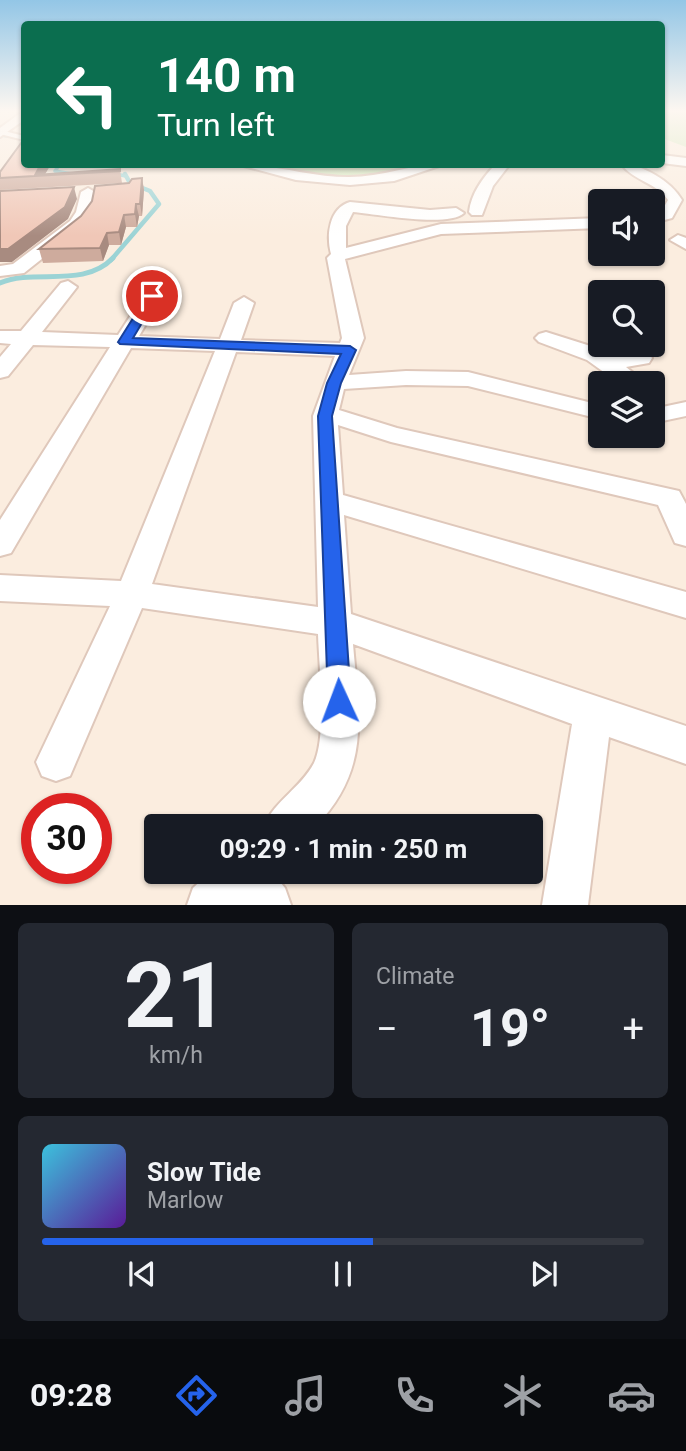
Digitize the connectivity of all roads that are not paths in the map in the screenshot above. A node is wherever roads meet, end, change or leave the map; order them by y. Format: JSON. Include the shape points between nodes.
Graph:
{"nodes":[{"id":1,"x":665,"y":159,"type":"edge"},
{"id":2,"x":686,"y":162,"type":"edge"},
{"id":3,"x":260,"y":168,"type":"edge"},
{"id":4,"x":424,"y":168,"type":"edge"},
{"id":5,"x":499,"y":168,"type":"edge"},
{"id":6,"x":631,"y":168,"type":"edge"},
{"id":7,"x":88,"y":192,"type":"dead end"},
{"id":8,"x":665,"y":211,"type":"edge"},
{"id":9,"x":477,"y":212,"type":"junction"},
{"id":10,"x":686,"y":216,"type":"edge"},
{"id":11,"x":665,"y":217,"type":"edge"},
{"id":12,"x":588,"y":224,"type":"edge"},
{"id":13,"x":528,"y":226,"type":"junction"},
{"id":14,"x":341,"y":254,"type":"junction"},
{"id":15,"x":0,"y":271,"type":"edge"},
{"id":16,"x":68,"y":288,"type":"dead end"},
{"id":17,"x":152,"y":296,"type":"dead end"},
{"id":18,"x":244,"y":303,"type":"dead end"},
{"id":19,"x":0,"y":337,"type":"edge"},
{"id":20,"x":27,"y":338,"type":"junction"},
{"id":21,"x":547,"y":338,"type":"dead end"},
{"id":22,"x":125,"y":342,"type":"junction"},
{"id":23,"x":227,"y":345,"type":"junction"},
{"id":24,"x":350,"y":350,"type":"junction"},
{"id":25,"x":640,"y":357,"type":"edge"},
{"id":26,"x":609,"y":363,"type":"junction"},
{"id":27,"x":0,"y":371,"type":"edge"},
{"id":28,"x":619,"y":371,"type":"edge"},
{"id":29,"x":334,"y":383,"type":"junction"},
{"id":30,"x":686,"y":408,"type":"edge"},
{"id":31,"x":588,"y":409,"type":"edge"},
{"id":32,"x":665,"y":411,"type":"edge"},
{"id":33,"x":325,"y":416,"type":"junction"},
{"id":34,"x":328,"y":504,"type":"junction"},
{"id":35,"x":686,"y":535,"type":"edge"},
{"id":36,"x":0,"y":545,"type":"edge"},
{"id":37,"x":0,"y":588,"type":"edge"},
{"id":38,"x":132,"y":594,"type":"junction"},
{"id":39,"x":686,"y":606,"type":"edge"},
{"id":40,"x":336,"y":623,"type":"junction"},
{"id":41,"x":593,"y":715,"type":"junction"},
{"id":42,"x":686,"y":745,"type":"edge"},
{"id":43,"x":56,"y":762,"type":"dead end"},
{"id":44,"x":298,"y":814,"type":"edge"},
{"id":45,"x":565,"y":905,"type":"edge"}],
"edges":[{"from":1,"to":2,"type":"street"},
{"from":3,"to":4,"type":"street","via":[[316,180],[360,181]]},
{"from":5,"to":9,"type":"street"},
{"from":6,"to":8,"type":"street","via":[[673,195],[675,200]]},
{"from":7,"to":15,"type":"street","via":[[76,224],[18,269]]},
{"from":9,"to":13,"type":"street"},
{"from":9,"to":14,"type":"street","via":[[430,215],[350,207],[339,220],[336,236]]},
{"from":10,"to":11,"type":"street"},
{"from":12,"to":13,"type":"street"},
{"from":13,"to":14,"type":"street","via":[[441,229]]},
{"from":14,"to":24,"type":"street","via":[[336,258],[354,338]]},
{"from":16,"to":20,"type":"street"},
{"from":17,"to":22,"type":"street"},
{"from":18,"to":23,"type":"street"},
{"from":19,"to":20,"type":"street"},
{"from":20,"to":22,"type":"street"},
{"from":20,"to":27,"type":"street"},
{"from":21,"to":26,"type":"street"},
{"from":22,"to":23,"type":"street"},
{"from":22,"to":36,"type":"street"},
{"from":23,"to":24,"type":"street"},
{"from":23,"to":38,"type":"street"},
{"from":24,"to":29,"type":"street"},
{"from":25,"to":26,"type":"street"},
{"from":26,"to":28,"type":"street"},
{"from":29,"to":31,"type":"street","via":[[449,377]]},
{"from":29,"to":33,"type":"street"},
{"from":30,"to":32,"type":"street"},
{"from":33,"to":34,"type":"street"},
{"from":33,"to":35,"type":"street","via":[[669,498]]},
{"from":34,"to":39,"type":"street","via":[[345,505]]},
{"from":34,"to":40,"type":"street"},
{"from":37,"to":38,"type":"street"},
{"from":38,"to":40,"type":"street"},
{"from":38,"to":43,"type":"street"},
{"from":40,"to":41,"type":"street"},
{"from":40,"to":44,"type":"street","via":[[340,727],[333,770]]},
{"from":41,"to":42,"type":"street"},
{"from":41,"to":45,"type":"street"}]}
